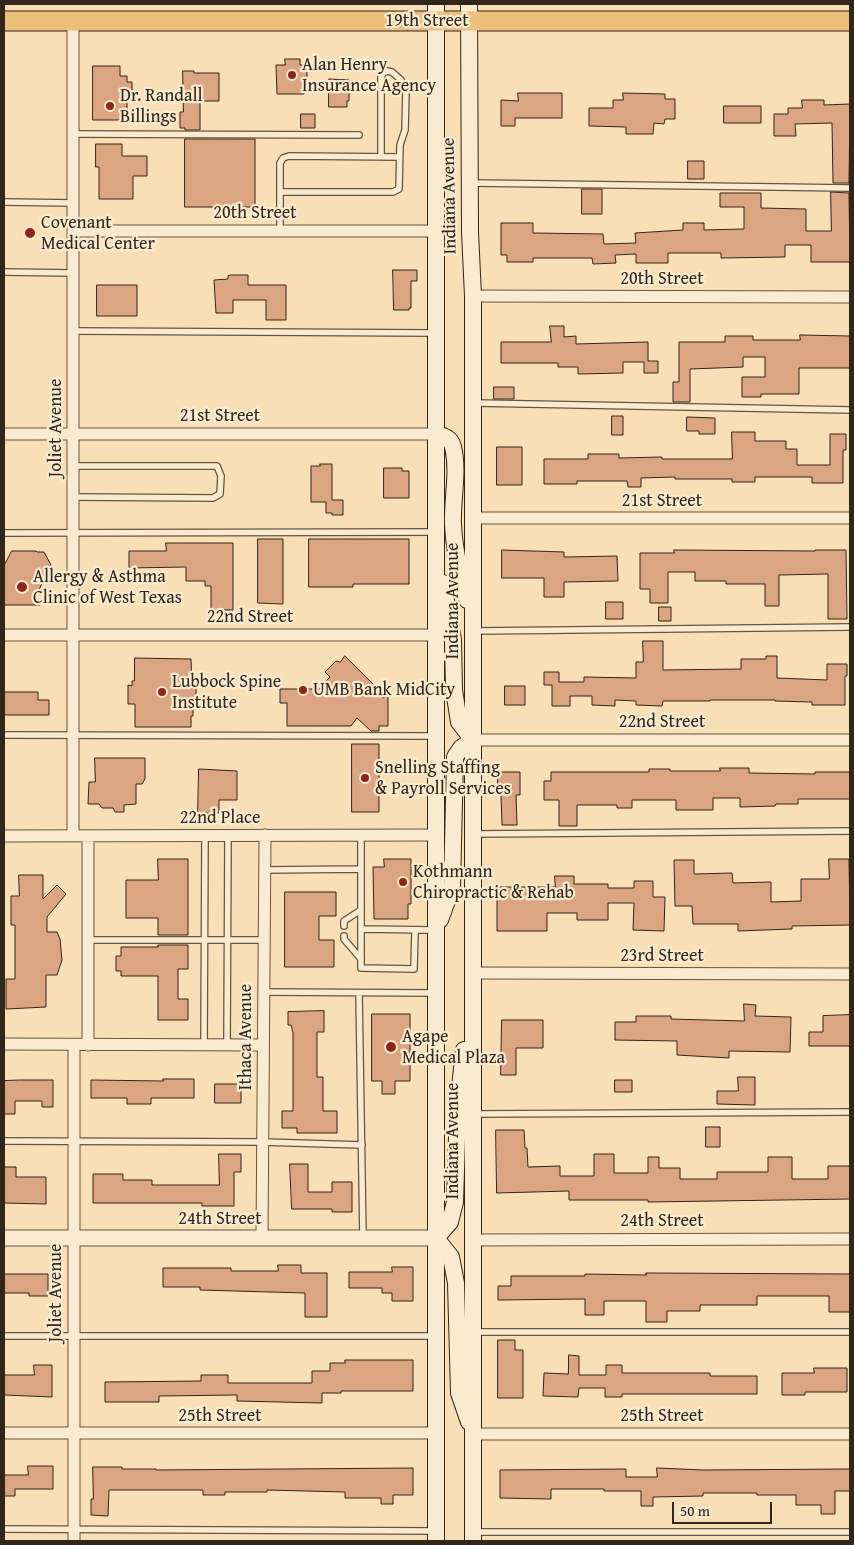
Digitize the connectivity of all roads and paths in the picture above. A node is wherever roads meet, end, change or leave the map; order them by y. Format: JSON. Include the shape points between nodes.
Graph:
{"nodes":[{"id":1,"x":468,"y":12,"type":"edge"},
{"id":2,"x":436,"y":13,"type":"edge"},
{"id":3,"x":4,"y":21,"type":"edge"},
{"id":4,"x":73,"y":21,"type":"junction"},
{"id":5,"x":850,"y":22,"type":"edge"},
{"id":6,"x":73,"y":134,"type":"junction"},
{"id":7,"x":359,"y":135,"type":"dead end"},
{"id":8,"x":381,"y":157,"type":"junction"},
{"id":9,"x":399,"y":157,"type":"junction"},
{"id":10,"x":470,"y":182,"type":"junction"},
{"id":11,"x":850,"y":188,"type":"edge"},
{"id":12,"x":280,"y":192,"type":"junction"},
{"id":13,"x":4,"y":202,"type":"edge"},
{"id":14,"x":73,"y":203,"type":"junction"},
{"id":15,"x":73,"y":231,"type":"junction"},
{"id":16,"x":280,"y":231,"type":"junction"},
{"id":17,"x":436,"y":231,"type":"junction"},
{"id":18,"x":4,"y":272,"type":"edge"},
{"id":19,"x":73,"y":272,"type":"junction"},
{"id":20,"x":473,"y":296,"type":"junction"},
{"id":21,"x":850,"y":296,"type":"edge"},
{"id":22,"x":73,"y":331,"type":"junction"},
{"id":23,"x":436,"y":333,"type":"junction"},
{"id":24,"x":473,"y":403,"type":"junction"},
{"id":25,"x":850,"y":410,"type":"edge"},
{"id":26,"x":4,"y":434,"type":"edge"},
{"id":27,"x":73,"y":434,"type":"junction"},
{"id":28,"x":436,"y":434,"type":"junction"},
{"id":29,"x":73,"y":466,"type":"junction"},
{"id":30,"x":73,"y":497,"type":"junction"},
{"id":31,"x":473,"y":518,"type":"junction"},
{"id":32,"x":850,"y":518,"type":"edge"},
{"id":33,"x":73,"y":532,"type":"junction"},
{"id":34,"x":4,"y":533,"type":"edge"},
{"id":35,"x":436,"y":537,"type":"junction"},
{"id":36,"x":850,"y":627,"type":"edge"},
{"id":37,"x":473,"y":629,"type":"junction"},
{"id":38,"x":4,"y":635,"type":"edge"},
{"id":39,"x":73,"y":635,"type":"junction"},
{"id":40,"x":436,"y":635,"type":"junction"},
{"id":41,"x":4,"y":735,"type":"edge"},
{"id":42,"x":73,"y":735,"type":"junction"},
{"id":43,"x":436,"y":736,"type":"junction"},
{"id":44,"x":473,"y":740,"type":"junction"},
{"id":45,"x":850,"y":740,"type":"edge"},
{"id":46,"x":850,"y":832,"type":"edge"},
{"id":47,"x":473,"y":834,"type":"junction"},
{"id":48,"x":205,"y":835,"type":"junction"},
{"id":49,"x":228,"y":835,"type":"junction"},
{"id":50,"x":265,"y":835,"type":"junction"},
{"id":51,"x":361,"y":835,"type":"junction"},
{"id":52,"x":436,"y":835,"type":"junction"},
{"id":53,"x":4,"y":836,"type":"edge"},
{"id":54,"x":73,"y":836,"type":"junction"},
{"id":55,"x":88,"y":836,"type":"junction"},
{"id":56,"x":361,"y":869,"type":"junction"},
{"id":57,"x":265,"y":870,"type":"junction"},
{"id":58,"x":361,"y":910,"type":"junction"},
{"id":59,"x":344,"y":926,"type":"dead end"},
{"id":60,"x":361,"y":929,"type":"junction"},
{"id":61,"x":415,"y":930,"type":"junction"},
{"id":62,"x":436,"y":930,"type":"junction"},
{"id":63,"x":344,"y":936,"type":"dead end"},
{"id":64,"x":88,"y":940,"type":"junction"},
{"id":65,"x":203,"y":940,"type":"junction"},
{"id":66,"x":227,"y":940,"type":"junction"},
{"id":67,"x":264,"y":940,"type":"junction"},
{"id":68,"x":361,"y":959,"type":"junction"},
{"id":69,"x":473,"y":973,"type":"junction"},
{"id":70,"x":850,"y":974,"type":"edge"},
{"id":71,"x":263,"y":992,"type":"junction"},
{"id":72,"x":359,"y":993,"type":"junction"},
{"id":73,"x":436,"y":993,"type":"junction"},
{"id":74,"x":4,"y":1044,"type":"edge"},
{"id":75,"x":74,"y":1045,"type":"junction"},
{"id":76,"x":88,"y":1045,"type":"junction"},
{"id":77,"x":204,"y":1045,"type":"junction"},
{"id":78,"x":227,"y":1045,"type":"junction"},
{"id":79,"x":263,"y":1046,"type":"junction"},
{"id":80,"x":850,"y":1112,"type":"edge"},
{"id":81,"x":473,"y":1114,"type":"junction"},
{"id":82,"x":74,"y":1140,"type":"junction"},
{"id":83,"x":4,"y":1141,"type":"edge"},
{"id":84,"x":262,"y":1142,"type":"junction"},
{"id":85,"x":362,"y":1144,"type":"junction"},
{"id":86,"x":4,"y":1238,"type":"edge"},
{"id":87,"x":74,"y":1238,"type":"junction"},
{"id":88,"x":262,"y":1238,"type":"junction"},
{"id":89,"x":362,"y":1238,"type":"junction"},
{"id":90,"x":436,"y":1238,"type":"junction"},
{"id":91,"x":850,"y":1239,"type":"edge"},
{"id":92,"x":473,"y":1240,"type":"junction"},
{"id":93,"x":473,"y":1332,"type":"junction"},
{"id":94,"x":850,"y":1332,"type":"edge"},
{"id":95,"x":4,"y":1336,"type":"edge"},
{"id":96,"x":74,"y":1336,"type":"junction"},
{"id":97,"x":436,"y":1336,"type":"junction"},
{"id":98,"x":4,"y":1433,"type":"edge"},
{"id":99,"x":74,"y":1433,"type":"junction"},
{"id":100,"x":436,"y":1433,"type":"junction"},
{"id":101,"x":473,"y":1434,"type":"junction"},
{"id":102,"x":850,"y":1434,"type":"edge"},
{"id":103,"x":4,"y":1529,"type":"edge"},
{"id":104,"x":850,"y":1532,"type":"edge"},
{"id":105,"x":74,"y":1535,"type":"edge"},
{"id":106,"x":436,"y":1536,"type":"edge"},
{"id":107,"x":474,"y":1537,"type":"edge"}],
"edges":[{"from":1,"to":2,"type":"main road","name":"19th Street"},
{"from":1,"to":5,"type":"main road","name":"19th Street"},
{"from":1,"to":10,"type":"main road","name":"Indiana Avenue"},
{"from":2,"to":4,"type":"main road","name":"19th Street"},
{"from":2,"to":17,"type":"main road","name":"Indiana Avenue"},
{"from":3,"to":4,"type":"main road","name":"19th Street"},
{"from":4,"to":6,"type":"street","name":"Joliet Avenue"},
{"from":6,"to":7,"type":"lane"},
{"from":6,"to":14,"type":"street","name":"Joliet Avenue"},
{"from":8,"to":9,"type":"lane"},
{"from":8,"to":9,"type":"lane","via":[[381,77],[387,71],[402,80],[406,89],[405,130]]},
{"from":8,"to":12,"type":"lane","via":[[283,158],[280,163]]},
{"from":9,"to":12,"type":"lane","via":[[399,189],[393,192]]},
{"from":10,"to":11,"type":"lane"},
{"from":10,"to":20,"type":"main road","name":"Indiana Avenue"},
{"from":12,"to":16,"type":"lane"},
{"from":13,"to":14,"type":"lane"},
{"from":14,"to":15,"type":"street","name":"Joliet Avenue"},
{"from":15,"to":16,"type":"street","name":"20th Street"},
{"from":15,"to":19,"type":"street","name":"Joliet Avenue"},
{"from":16,"to":17,"type":"street","name":"20th Street"},
{"from":17,"to":23,"type":"main road","name":"Indiana Avenue"},
{"from":18,"to":19,"type":"lane"},
{"from":19,"to":22,"type":"street","name":"Joliet Avenue"},
{"from":20,"to":21,"type":"street","name":"20th Street"},
{"from":20,"to":24,"type":"main road","name":"Indiana Avenue"},
{"from":22,"to":23,"type":"lane"},
{"from":22,"to":27,"type":"street","name":"Joliet Avenue"},
{"from":23,"to":28,"type":"main road","name":"Indiana Avenue"},
{"from":24,"to":25,"type":"lane"},
{"from":24,"to":31,"type":"main road","name":"Indiana Avenue"},
{"from":26,"to":27,"type":"street","name":"21st Street"},
{"from":27,"to":28,"type":"street","name":"21st Street"},
{"from":27,"to":29,"type":"street","name":"Joliet Avenue"},
{"from":28,"to":35,"type":"main road","name":"Indiana Avenue"},
{"from":28,"to":37,"type":"main road","via":[[445,436],[452,445],[455,468],[453,524]]},
{"from":29,"to":30,"type":"street","name":"Joliet Avenue"},
{"from":29,"to":30,"type":"lane","via":[[217,466],[221,476],[220,494],[213,498]]},
{"from":30,"to":33,"type":"street","name":"Joliet Avenue"},
{"from":31,"to":32,"type":"street","name":"21st Street"},
{"from":31,"to":37,"type":"main road","name":"Indiana Avenue"},
{"from":33,"to":34,"type":"lane"},
{"from":33,"to":35,"type":"lane"},
{"from":33,"to":39,"type":"street","name":"Joliet Avenue"},
{"from":35,"to":40,"type":"main road","name":"Indiana Avenue"},
{"from":35,"to":44,"type":"main road","via":[[453,640],[458,722]]},
{"from":36,"to":37,"type":"lane"},
{"from":37,"to":44,"type":"main road","name":"Indiana Avenue"},
{"from":38,"to":39,"type":"street","name":"22nd Street"},
{"from":39,"to":40,"type":"street","name":"22nd Street"},
{"from":39,"to":42,"type":"street","name":"Joliet Avenue"},
{"from":40,"to":43,"type":"main road","name":"Indiana Avenue"},
{"from":41,"to":42,"type":"lane"},
{"from":42,"to":43,"type":"lane"},
{"from":42,"to":54,"type":"street","name":"Joliet Avenue"},
{"from":43,"to":52,"type":"main road","name":"Indiana Avenue"},
{"from":44,"to":45,"type":"street","name":"22nd Street"},
{"from":44,"to":47,"type":"main road","name":"Indiana Avenue"},
{"from":44,"to":62,"type":"main road","via":[[455,757],[452,887]]},
{"from":46,"to":47,"type":"lane"},
{"from":47,"to":69,"type":"main road","name":"Indiana Avenue"},
{"from":48,"to":49,"type":"street","name":"22nd Place"},
{"from":48,"to":55,"type":"street","name":"22nd Place"},
{"from":48,"to":65,"type":"lane"},
{"from":49,"to":50,"type":"street","name":"22nd Place"},
{"from":49,"to":66,"type":"lane"},
{"from":50,"to":51,"type":"street","name":"22nd Place"},
{"from":50,"to":57,"type":"street","name":"Ithaca Avenue"},
{"from":51,"to":52,"type":"street","name":"22nd Place"},
{"from":51,"to":56,"type":"lane"},
{"from":52,"to":62,"type":"main road","name":"Indiana Avenue"},
{"from":53,"to":54,"type":"street","name":"22nd Place"},
{"from":54,"to":55,"type":"street","name":"22nd Place"},
{"from":55,"to":64,"type":"street"},
{"from":56,"to":57,"type":"lane"},
{"from":56,"to":58,"type":"lane"},
{"from":57,"to":67,"type":"street","name":"Ithaca Avenue"},
{"from":58,"to":59,"type":"lane","via":[[344,921]]},
{"from":58,"to":60,"type":"lane"},
{"from":60,"to":61,"type":"lane"},
{"from":60,"to":68,"type":"lane"},
{"from":61,"to":62,"type":"lane"},
{"from":61,"to":68,"type":"lane","via":[[414,969],[361,968]]},
{"from":62,"to":73,"type":"main road","name":"Indiana Avenue"},
{"from":63,"to":68,"type":"lane"},
{"from":64,"to":65,"type":"lane"},
{"from":64,"to":76,"type":"street"},
{"from":65,"to":66,"type":"lane"},
{"from":65,"to":77,"type":"lane"},
{"from":66,"to":67,"type":"lane"},
{"from":66,"to":78,"type":"lane"},
{"from":67,"to":71,"type":"street","name":"Ithaca Avenue"},
{"from":69,"to":70,"type":"street","name":"23rd Street"},
{"from":69,"to":81,"type":"main road","name":"Indiana Avenue"},
{"from":69,"to":90,"type":"main road","via":[[458,1106],[455,1202],[450,1222]]},
{"from":71,"to":72,"type":"lane"},
{"from":71,"to":79,"type":"street","name":"Ithaca Avenue"},
{"from":72,"to":73,"type":"lane"},
{"from":72,"to":85,"type":"lane"},
{"from":73,"to":90,"type":"main road","name":"Indiana Avenue"},
{"from":74,"to":75,"type":"street"},
{"from":75,"to":76,"type":"street"},
{"from":75,"to":82,"type":"street","name":"Joliet Avenue"},
{"from":76,"to":77,"type":"street"},
{"from":77,"to":78,"type":"street"},
{"from":78,"to":79,"type":"street"},
{"from":79,"to":84,"type":"street","name":"Ithaca Avenue"},
{"from":80,"to":81,"type":"lane"},
{"from":81,"to":92,"type":"main road","name":"Indiana Avenue"},
{"from":82,"to":83,"type":"lane"},
{"from":82,"to":84,"type":"lane"},
{"from":82,"to":87,"type":"street","name":"Joliet Avenue"},
{"from":84,"to":85,"type":"lane"},
{"from":84,"to":88,"type":"street","name":"Ithaca Avenue"},
{"from":85,"to":89,"type":"lane"},
{"from":86,"to":87,"type":"street","name":"24th Street"},
{"from":87,"to":88,"type":"street","name":"24th Street"},
{"from":87,"to":96,"type":"street","name":"Joliet Avenue"},
{"from":88,"to":89,"type":"street","name":"24th Street"},
{"from":89,"to":90,"type":"street","name":"24th Street"},
{"from":90,"to":97,"type":"main road","name":"Indiana Avenue"},
{"from":90,"to":101,"type":"main road","via":[[451,1257],[455,1274],[459,1393]]},
{"from":91,"to":92,"type":"street","name":"24th Street"},
{"from":92,"to":93,"type":"main road","name":"Indiana Avenue"},
{"from":93,"to":94,"type":"lane"},
{"from":93,"to":101,"type":"main road","name":"Indiana Avenue"},
{"from":95,"to":96,"type":"lane"},
{"from":96,"to":97,"type":"lane"},
{"from":96,"to":99,"type":"street","name":"Joliet Avenue"},
{"from":97,"to":100,"type":"main road","name":"Indiana Avenue"},
{"from":98,"to":99,"type":"street","name":"25th Street"},
{"from":99,"to":100,"type":"street","name":"25th Street"},
{"from":99,"to":105,"type":"street","name":"Joliet Avenue"},
{"from":100,"to":106,"type":"main road","name":"Indiana Avenue"},
{"from":101,"to":102,"type":"street","name":"25th Street"},
{"from":101,"to":107,"type":"main road","name":"Indiana Avenue"},
{"from":103,"to":105,"type":"lane"},
{"from":104,"to":107,"type":"lane"},
{"from":105,"to":106,"type":"lane"}]}
